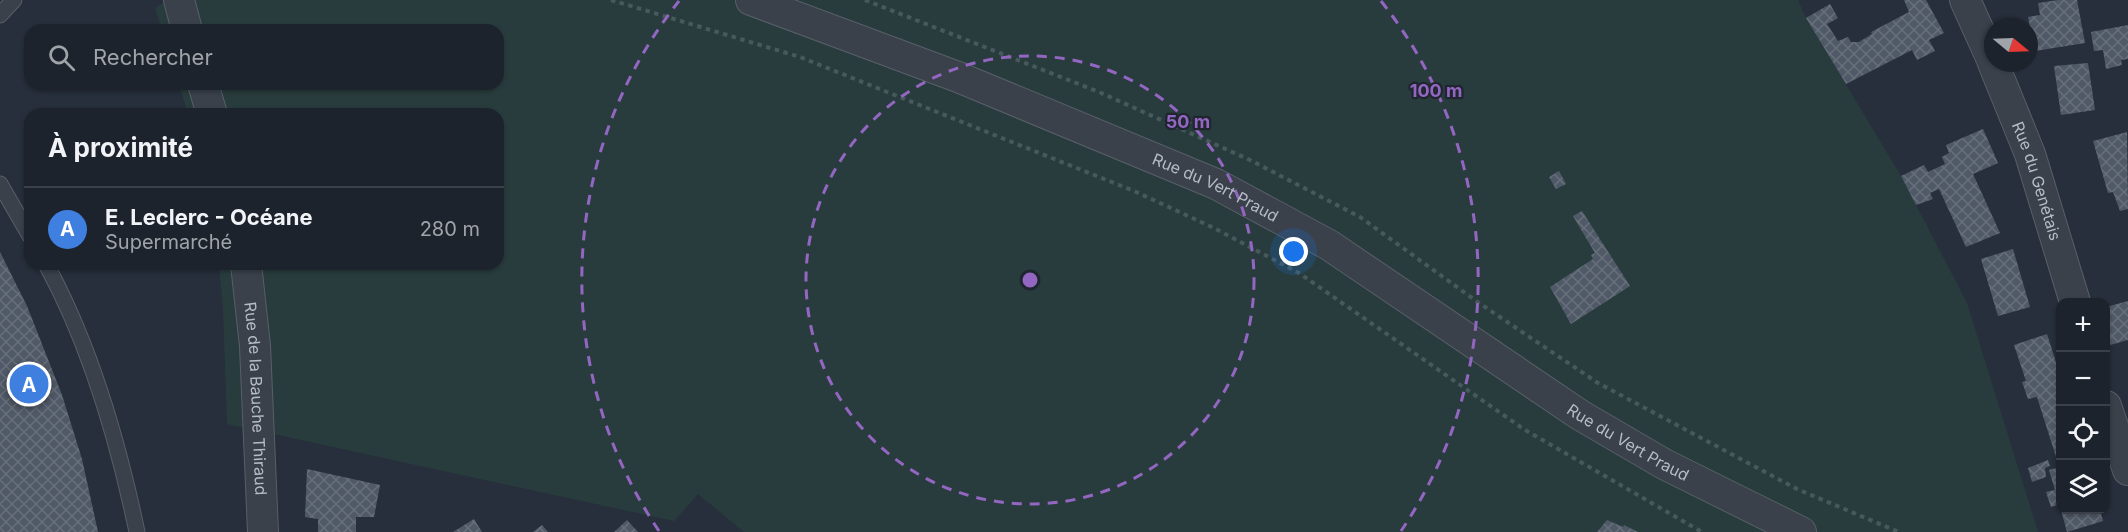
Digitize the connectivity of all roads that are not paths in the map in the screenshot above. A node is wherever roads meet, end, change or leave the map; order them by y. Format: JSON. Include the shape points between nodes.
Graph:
{"nodes":[{"id":1,"x":14,"y":0,"type":"edge"},
{"id":2,"x":179,"y":0,"type":"edge"},
{"id":3,"x":751,"y":0,"type":"edge"},
{"id":4,"x":1965,"y":0,"type":"edge"},
{"id":5,"x":0,"y":15,"type":"edge"},
{"id":6,"x":186,"y":24,"type":"edge"},
{"id":7,"x":1984,"y":43,"type":"edge"},
{"id":8,"x":1997,"y":72,"type":"edge"},
{"id":9,"x":205,"y":90,"type":"edge"},
{"id":10,"x":210,"y":108,"type":"edge"},
{"id":11,"x":0,"y":184,"type":"edge"},
{"id":12,"x":24,"y":226,"type":"edge"},
{"id":13,"x":49,"y":270,"type":"edge"},
{"id":14,"x":247,"y":270,"type":"edge"},
{"id":15,"x":2073,"y":298,"type":"edge"},
{"id":16,"x":2128,"y":397,"type":"edge"},
{"id":17,"x":2110,"y":404,"type":"edge"},
{"id":18,"x":2106,"y":406,"type":"edge"},
{"id":19,"x":2128,"y":470,"type":"edge"},
{"id":20,"x":137,"y":532,"type":"edge"},
{"id":21,"x":263,"y":532,"type":"edge"},
{"id":22,"x":1801,"y":532,"type":"edge"}],
"edges":[{"from":1,"to":5,"type":"lane"},
{"from":2,"to":6,"type":"street"},
{"from":3,"to":22,"type":"street","name":"Rue du Vert Praud","via":[[958,77],[1216,184],[1329,244],[1580,415],[1664,464]]},
{"from":4,"to":7,"type":"street","name":"Rue du Genétais"},
{"from":8,"to":15,"type":"street","name":"Rue du Genétais","via":[[2030,154]]},
{"from":9,"to":10,"type":"street"},
{"from":11,"to":12,"type":"lane"},
{"from":13,"to":20,"type":"lane","via":[[85,348],[121,463]]},
{"from":14,"to":21,"type":"street","name":"Rue de la Bauche Thiraud","via":[[255,346]]},
{"from":16,"to":17,"type":"street"},
{"from":18,"to":19,"type":"street"}]}
